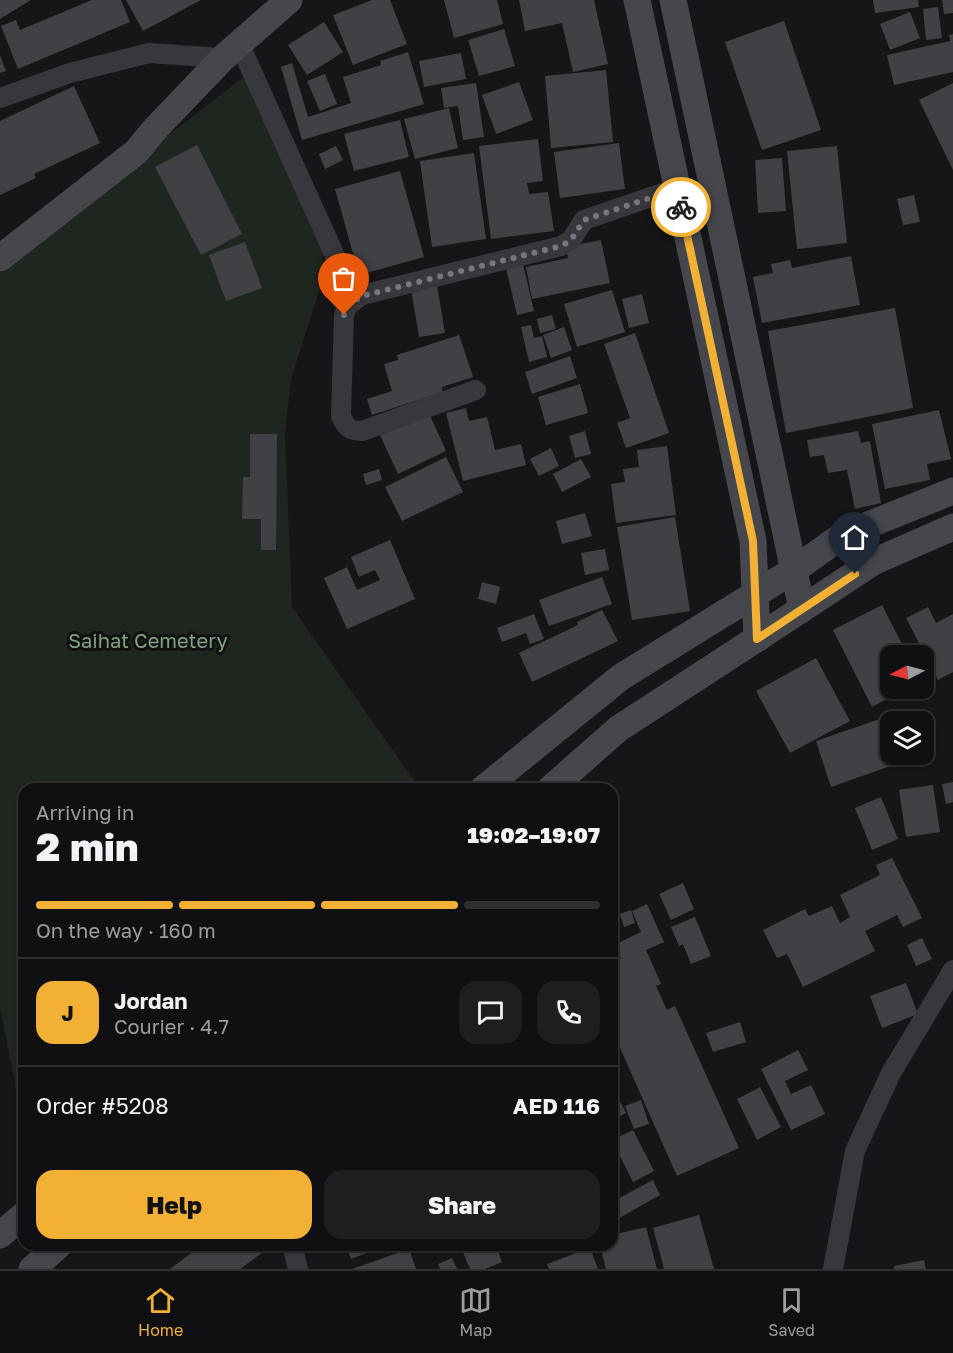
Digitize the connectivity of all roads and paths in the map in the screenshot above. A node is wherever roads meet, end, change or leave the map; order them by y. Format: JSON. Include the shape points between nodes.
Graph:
{"nodes":[{"id":1,"x":290,"y":0,"type":"edge"},
{"id":2,"x":637,"y":0,"type":"edge"},
{"id":3,"x":673,"y":0,"type":"edge"},
{"id":4,"x":231,"y":50,"type":"junction"},
{"id":5,"x":0,"y":98,"type":"edge"},
{"id":6,"x":677,"y":189,"type":"junction"},
{"id":7,"x":0,"y":258,"type":"edge"},
{"id":8,"x":354,"y":298,"type":"junction"},
{"id":9,"x":476,"y":390,"type":"dead end"},
{"id":10,"x":953,"y":491,"type":"edge"},
{"id":11,"x":953,"y":527,"type":"edge"},
{"id":12,"x":794,"y":570,"type":"junction"},
{"id":13,"x":754,"y":594,"type":"junction"},
{"id":14,"x":802,"y":609,"type":"junction"},
{"id":15,"x":757,"y":639,"type":"junction"},
{"id":16,"x":490,"y":783,"type":"edge"},
{"id":17,"x":557,"y":783,"type":"edge"},
{"id":18,"x":953,"y":970,"type":"edge"},
{"id":19,"x":18,"y":1220,"type":"edge"},
{"id":20,"x":0,"y":1235,"type":"edge"},
{"id":21,"x":52,"y":1251,"type":"edge"},
{"id":22,"x":294,"y":1251,"type":"edge"},
{"id":23,"x":32,"y":1269,"type":"edge"},
{"id":24,"x":298,"y":1269,"type":"edge"},
{"id":25,"x":833,"y":1269,"type":"edge"}],
"edges":[{"from":1,"to":4,"type":"main road"},
{"from":2,"to":6,"type":"main road"},
{"from":3,"to":12,"type":"main road"},
{"from":4,"to":5,"type":"street","via":[[148,53],[70,73]]},
{"from":4,"to":7,"type":"main road","via":[[136,152]]},
{"from":4,"to":8,"type":"street"},
{"from":6,"to":8,"type":"street","via":[[584,220],[571,240],[561,246]]},
{"from":6,"to":13,"type":"main road","via":[[753,541]]},
{"from":8,"to":9,"type":"street","via":[[344,315],[341,416],[345,426],[362,431]]},
{"from":10,"to":12,"type":"main road","via":[[843,535]]},
{"from":11,"to":14,"type":"main road","via":[[873,562]]},
{"from":12,"to":13,"type":"main road"},
{"from":12,"to":14,"type":"main road"},
{"from":13,"to":15,"type":"main road"},
{"from":13,"to":16,"type":"main road","via":[[621,677]]},
{"from":14,"to":15,"type":"main road"},
{"from":15,"to":17,"type":"main road","via":[[618,729]]},
{"from":18,"to":25,"type":"street","via":[[891,1072],[855,1150]]},
{"from":19,"to":20,"type":"main road"},
{"from":21,"to":23,"type":"main road"},
{"from":22,"to":24,"type":"street"}]}
